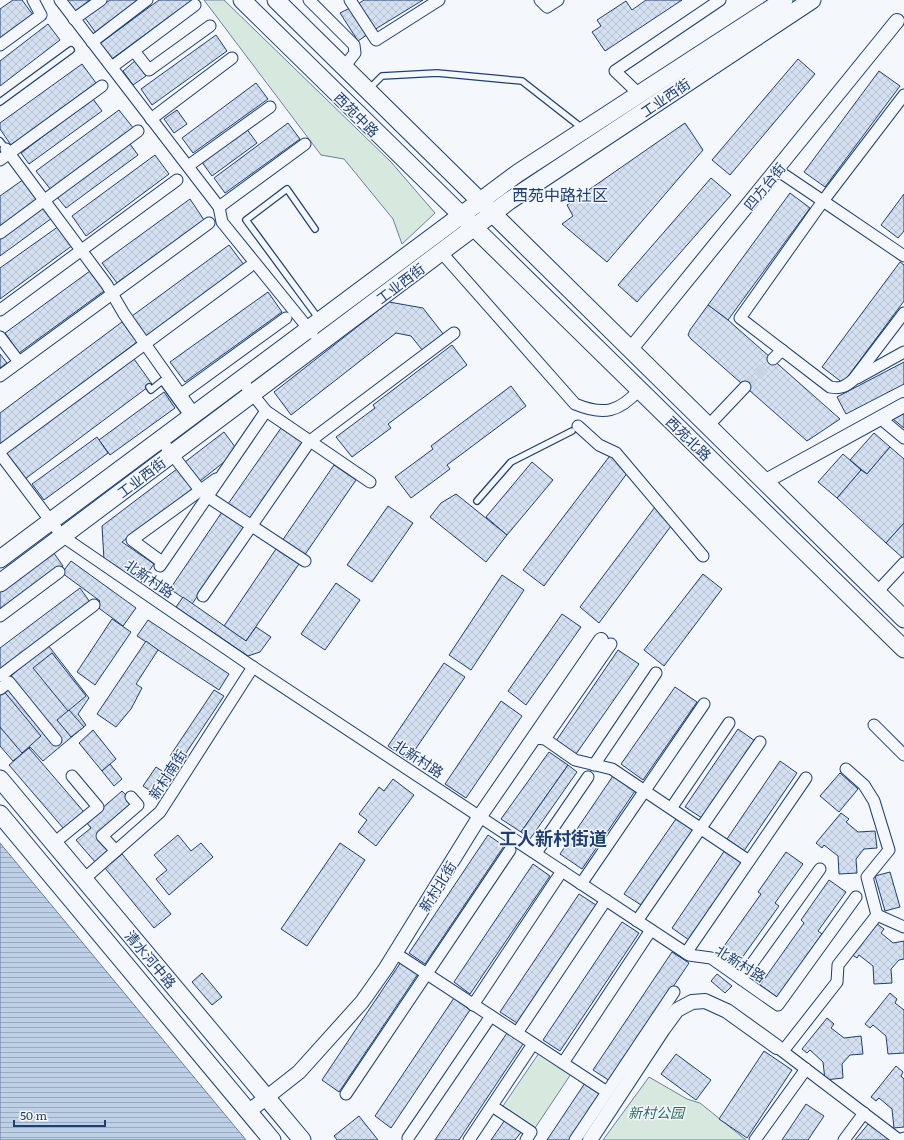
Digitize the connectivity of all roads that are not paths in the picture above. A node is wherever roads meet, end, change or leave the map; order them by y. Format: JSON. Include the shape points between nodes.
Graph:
{"nodes":[{"id":1,"x":33,"y":0,"type":"edge"},
{"id":2,"x":60,"y":0,"type":"edge"},
{"id":3,"x":101,"y":0,"type":"edge"},
{"id":4,"x":147,"y":0,"type":"edge"},
{"id":5,"x":242,"y":0,"type":"edge"},
{"id":6,"x":276,"y":0,"type":"edge"},
{"id":7,"x":309,"y":0,"type":"edge"},
{"id":8,"x":350,"y":0,"type":"edge"},
{"id":9,"x":439,"y":0,"type":"edge"},
{"id":10,"x":540,"y":0,"type":"edge"},
{"id":11,"x":558,"y":0,"type":"edge"},
{"id":12,"x":720,"y":0,"type":"edge"},
{"id":13,"x":784,"y":0,"type":"edge"},
{"id":14,"x":812,"y":0,"type":"edge"},
{"id":15,"x":195,"y":5,"type":"dead end"},
{"id":16,"x":74,"y":19,"type":"junction"},
{"id":17,"x":897,"y":21,"type":"dead end"},
{"id":18,"x":210,"y":26,"type":"dead end"},
{"id":19,"x":92,"y":42,"type":"junction"},
{"id":20,"x":0,"y":45,"type":"edge"},
{"id":21,"x":71,"y":50,"type":"dead end"},
{"id":22,"x":134,"y":51,"type":"junction"},
{"id":23,"x":232,"y":58,"type":"dead end"},
{"id":24,"x":112,"y":67,"type":"junction"},
{"id":25,"x":344,"y":67,"type":"junction"},
{"id":26,"x":102,"y":86,"type":"dead end"},
{"id":27,"x":368,"y":90,"type":"junction"},
{"id":28,"x":639,"y":94,"type":"junction"},
{"id":29,"x":904,"y":95,"type":"edge"},
{"id":30,"x":0,"y":102,"type":"edge"},
{"id":31,"x":270,"y":107,"type":"dead end"},
{"id":32,"x":151,"y":118,"type":"junction"},
{"id":33,"x":584,"y":130,"type":"junction"},
{"id":34,"x":138,"y":131,"type":"dead end"},
{"id":35,"x":305,"y":144,"type":"dead end"},
{"id":36,"x":4,"y":151,"type":"edge"},
{"id":37,"x":188,"y":166,"type":"junction"},
{"id":38,"x":777,"y":170,"type":"junction"},
{"id":39,"x":177,"y":180,"type":"dead end"},
{"id":40,"x":45,"y":201,"type":"junction"},
{"id":41,"x":479,"y":201,"type":"junction"},
{"id":42,"x":823,"y":201,"type":"junction"},
{"id":43,"x":219,"y":207,"type":"junction"},
{"id":44,"x":492,"y":214,"type":"junction"},
{"id":45,"x":460,"y":216,"type":"junction"},
{"id":46,"x":209,"y":223,"type":"dead end"},
{"id":47,"x":473,"y":228,"type":"junction"},
{"id":48,"x":315,"y":229,"type":"dead end"},
{"id":49,"x":0,"y":233,"type":"edge"},
{"id":50,"x":82,"y":250,"type":"junction"},
{"id":51,"x":441,"y":252,"type":"junction"},
{"id":52,"x":904,"y":256,"type":"edge"},
{"id":53,"x":249,"y":267,"type":"dead end"},
{"id":54,"x":113,"y":294,"type":"junction"},
{"id":55,"x":0,"y":310,"type":"edge"},
{"id":56,"x":904,"y":313,"type":"edge"},
{"id":57,"x":286,"y":318,"type":"dead end"},
{"id":58,"x":315,"y":325,"type":"junction"},
{"id":59,"x":454,"y":334,"type":"dead end"},
{"id":60,"x":0,"y":337,"type":"edge"},
{"id":61,"x":144,"y":343,"type":"junction"},
{"id":62,"x":320,"y":343,"type":"junction"},
{"id":63,"x":630,"y":350,"type":"junction"},
{"id":64,"x":782,"y":350,"type":"junction"},
{"id":65,"x":904,"y":352,"type":"edge"},
{"id":66,"x":773,"y":359,"type":"tunnel mouth"},
{"id":67,"x":19,"y":362,"type":"junction"},
{"id":68,"x":0,"y":376,"type":"edge"},
{"id":69,"x":853,"y":380,"type":"junction"},
{"id":70,"x":242,"y":381,"type":"junction"},
{"id":71,"x":149,"y":387,"type":"dead end"},
{"id":72,"x":745,"y":387,"type":"tunnel mouth"},
{"id":73,"x":639,"y":390,"type":"junction"},
{"id":74,"x":252,"y":394,"type":"junction"},
{"id":75,"x":180,"y":395,"type":"junction"},
{"id":76,"x":904,"y":405,"type":"edge"},
{"id":77,"x":589,"y":410,"type":"junction"},
{"id":78,"x":266,"y":411,"type":"junction"},
{"id":79,"x":192,"y":417,"type":"junction"},
{"id":80,"x":880,"y":418,"type":"junction"},
{"id":81,"x":708,"y":426,"type":"junction"},
{"id":82,"x":575,"y":428,"type":"junction"},
{"id":83,"x":904,"y":438,"type":"edge"},
{"id":84,"x":161,"y":440,"type":"junction"},
{"id":85,"x":310,"y":441,"type":"junction"},
{"id":86,"x":0,"y":451,"type":"edge"},
{"id":87,"x":0,"y":454,"type":"edge"},
{"id":88,"x":172,"y":454,"type":"junction"},
{"id":89,"x":370,"y":482,"type":"dead end"},
{"id":90,"x":764,"y":482,"type":"junction"},
{"id":91,"x":204,"y":493,"type":"junction"},
{"id":92,"x":478,"y":501,"type":"dead end"},
{"id":93,"x":52,"y":521,"type":"junction"},
{"id":94,"x":251,"y":526,"type":"junction"},
{"id":95,"x":62,"y":536,"type":"junction"},
{"id":96,"x":703,"y":556,"type":"dead end"},
{"id":97,"x":0,"y":560,"type":"edge"},
{"id":98,"x":306,"y":561,"type":"dead end"},
{"id":99,"x":904,"y":564,"type":"edge"},
{"id":100,"x":59,"y":572,"type":"dead end"},
{"id":101,"x":0,"y":583,"type":"edge"},
{"id":102,"x":877,"y":592,"type":"junction"},
{"id":103,"x":203,"y":596,"type":"dead end"},
{"id":104,"x":94,"y":606,"type":"dead end"},
{"id":105,"x":0,"y":616,"type":"edge"},
{"id":106,"x":904,"y":619,"type":"edge"},
{"id":107,"x":606,"y":642,"type":"dead end"},
{"id":108,"x":904,"y":649,"type":"edge"},
{"id":109,"x":254,"y":667,"type":"junction"},
{"id":110,"x":656,"y":673,"type":"dead end"},
{"id":111,"x":0,"y":676,"type":"edge"},
{"id":112,"x":0,"y":689,"type":"edge"},
{"id":113,"x":704,"y":704,"type":"dead end"},
{"id":114,"x":729,"y":723,"type":"dead end"},
{"id":115,"x":874,"y":725,"type":"dead end"},
{"id":116,"x":539,"y":739,"type":"junction"},
{"id":117,"x":56,"y":740,"type":"dead end"},
{"id":118,"x":760,"y":742,"type":"dead end"},
{"id":119,"x":904,"y":755,"type":"edge"},
{"id":120,"x":594,"y":765,"type":"junction"},
{"id":121,"x":846,"y":769,"type":"dead end"},
{"id":122,"x":72,"y":776,"type":"dead end"},
{"id":123,"x":588,"y":777,"type":"dead end"},
{"id":124,"x":806,"y":778,"type":"dead end"},
{"id":125,"x":0,"y":779,"type":"edge"},
{"id":126,"x":646,"y":790,"type":"junction"},
{"id":127,"x":131,"y":797,"type":"dead end"},
{"id":128,"x":672,"y":807,"type":"junction"},
{"id":129,"x":0,"y":814,"type":"edge"},
{"id":130,"x":480,"y":816,"type":"junction"},
{"id":131,"x":701,"y":827,"type":"junction"},
{"id":132,"x":54,"y":843,"type":"junction"},
{"id":133,"x":510,"y":850,"type":"dead end"},
{"id":134,"x":116,"y":851,"type":"junction"},
{"id":135,"x":536,"y":853,"type":"junction"},
{"id":136,"x":749,"y":861,"type":"junction"},
{"id":137,"x":820,"y":870,"type":"dead end"},
{"id":138,"x":562,"y":871,"type":"junction"},
{"id":139,"x":84,"y":879,"type":"junction"},
{"id":140,"x":581,"y":884,"type":"junction"},
{"id":141,"x":856,"y":897,"type":"dead end"},
{"id":142,"x":606,"y":900,"type":"junction"},
{"id":143,"x":877,"y":915,"type":"junction"},
{"id":144,"x":638,"y":921,"type":"junction"},
{"id":145,"x":904,"y":927,"type":"edge"},
{"id":146,"x":651,"y":930,"type":"junction"},
{"id":147,"x":686,"y":953,"type":"junction"},
{"id":148,"x":395,"y":954,"type":"junction"},
{"id":149,"x":426,"y":974,"type":"junction"},
{"id":150,"x":741,"y":979,"type":"junction"},
{"id":151,"x":674,"y":992,"type":"dead end"},
{"id":152,"x":473,"y":1005,"type":"junction"},
{"id":153,"x":491,"y":1016,"type":"junction"},
{"id":154,"x":517,"y":1033,"type":"junction"},
{"id":155,"x":533,"y":1044,"type":"junction"},
{"id":156,"x":780,"y":1049,"type":"junction"},
{"id":157,"x":563,"y":1063,"type":"junction"},
{"id":158,"x":806,"y":1068,"type":"junction"},
{"id":159,"x":607,"y":1092,"type":"junction"},
{"id":160,"x":346,"y":1094,"type":"dead end"},
{"id":161,"x":267,"y":1098,"type":"junction"},
{"id":162,"x":492,"y":1106,"type":"junction"},
{"id":163,"x":248,"y":1112,"type":"junction"},
{"id":164,"x":864,"y":1114,"type":"junction"},
{"id":165,"x":408,"y":1138,"type":"dead end"},
{"id":166,"x":899,"y":1139,"type":"edge"},
{"id":167,"x":272,"y":1140,"type":"edge"},
{"id":168,"x":302,"y":1140,"type":"edge"},
{"id":169,"x":469,"y":1140,"type":"edge"},
{"id":170,"x":526,"y":1140,"type":"edge"},
{"id":171,"x":575,"y":1140,"type":"edge"},
{"id":172,"x":590,"y":1140,"type":"edge"},
{"id":173,"x":755,"y":1140,"type":"edge"},
{"id":174,"x":844,"y":1140,"type":"edge"}],
"edges":[{"from":1,"to":20,"type":"street","via":[[41,15]]},
{"from":2,"to":16,"type":"street"},
{"from":3,"to":16,"type":"street"},
{"from":4,"to":19,"type":"street"},
{"from":5,"to":45,"type":"main road","name":"西苑中路"},
{"from":6,"to":25,"type":"main road","name":"西苑中路"},
{"from":7,"to":25,"type":"street","via":[[354,46],[355,53]]},
{"from":8,"to":9,"type":"street","via":[[376,40]]},
{"from":10,"to":11,"type":"street","via":[[547,7]]},
{"from":12,"to":28,"type":"street","via":[[615,71]]},
{"from":13,"to":28,"type":"main road","name":"工业西街"},
{"from":14,"to":44,"type":"main road","name":"工业西街"},
{"from":15,"to":22,"type":"street"},
{"from":16,"to":19,"type":"street"},
{"from":17,"to":38,"type":"street","name":"四方台街"},
{"from":18,"to":22,"type":"street","via":[[149,70]]},
{"from":19,"to":24,"type":"street"},
{"from":21,"to":30,"type":"lane"},
{"from":22,"to":24,"type":"street"},
{"from":23,"to":32,"type":"street"},
{"from":24,"to":32,"type":"street"},
{"from":25,"to":27,"type":"main road","name":"西苑中路"},
{"from":26,"to":36,"type":"street"},
{"from":27,"to":33,"type":"lane","via":[[382,76],[437,73],[522,81]]},
{"from":27,"to":41,"type":"main road","name":"西苑中路"},
{"from":28,"to":33,"type":"main road","name":"工业西街"},
{"from":29,"to":42,"type":"street"},
{"from":31,"to":37,"type":"street"},
{"from":32,"to":37,"type":"street"},
{"from":33,"to":41,"type":"main road","name":"工业西街"},
{"from":34,"to":40,"type":"street"},
{"from":35,"to":43,"type":"street"},
{"from":36,"to":40,"type":"street"},
{"from":37,"to":43,"type":"street"},
{"from":38,"to":42,"type":"street"},
{"from":38,"to":63,"type":"street","name":"四方台街"},
{"from":39,"to":50,"type":"street"},
{"from":40,"to":49,"type":"street"},
{"from":40,"to":50,"type":"street"},
{"from":41,"to":44,"type":"main road","name":"西苑中路"},
{"from":41,"to":45,"type":"main road","name":"工业西街"},
{"from":42,"to":52,"type":"street"},
{"from":42,"to":64,"type":"street","via":[[740,318]]},
{"from":43,"to":58,"type":"street","via":[[222,222]]},
{"from":44,"to":47,"type":"main road","name":"工业西街"},
{"from":44,"to":63,"type":"main road","name":"西苑北路"},
{"from":45,"to":47,"type":"main road","name":"西苑中路"},
{"from":45,"to":58,"type":"main road","name":"工业西街"},
{"from":46,"to":54,"type":"street"},
{"from":47,"to":51,"type":"main road","name":"工业西街"},
{"from":47,"to":73,"type":"main road","name":"西苑北路"},
{"from":48,"to":58,"type":"lane","via":[[287,189],[246,220]]},
{"from":50,"to":54,"type":"street"},
{"from":50,"to":55,"type":"street"},
{"from":51,"to":62,"type":"main road","name":"工业西街"},
{"from":51,"to":77,"type":"street","via":[[575,404]]},
{"from":53,"to":61,"type":"street"},
{"from":54,"to":61,"type":"street"},
{"from":54,"to":67,"type":"street"},
{"from":56,"to":69,"type":"street"},
{"from":57,"to":75,"type":"street"},
{"from":58,"to":62,"type":"street"},
{"from":58,"to":70,"type":"main road","name":"工业西街"},
{"from":59,"to":85,"type":"street"},
{"from":60,"to":67,"type":"street"},
{"from":61,"to":75,"type":"street"},
{"from":61,"to":86,"type":"street"},
{"from":62,"to":74,"type":"main road","name":"工业西街"},
{"from":63,"to":81,"type":"main road","name":"西苑北路"},
{"from":64,"to":66,"type":"street"},
{"from":64,"to":69,"type":"street","via":[[830,387],[846,386]]},
{"from":65,"to":69,"type":"street"},
{"from":67,"to":68,"type":"street"},
{"from":70,"to":74,"type":"street"},
{"from":70,"to":79,"type":"main road","name":"工业西街"},
{"from":71,"to":79,"type":"lane","via":[[151,390],[162,382]]},
{"from":72,"to":81,"type":"street"},
{"from":73,"to":77,"type":"street","via":[[620,407],[602,411]]},
{"from":73,"to":108,"type":"main road","name":"西苑北路"},
{"from":74,"to":78,"type":"street"},
{"from":74,"to":88,"type":"main road","name":"工业西街"},
{"from":75,"to":79,"type":"street"},
{"from":76,"to":80,"type":"street"},
{"from":77,"to":82,"type":"street"},
{"from":78,"to":85,"type":"street"},
{"from":78,"to":91,"type":"street","via":[[224,474]]},
{"from":79,"to":84,"type":"main road","name":"工业西街"},
{"from":80,"to":83,"type":"street"},
{"from":80,"to":90,"type":"street"},
{"from":81,"to":90,"type":"main road","name":"西苑北路"},
{"from":82,"to":92,"type":"lane","via":[[511,462]]},
{"from":82,"to":96,"type":"street","via":[[599,445],[616,453]]},
{"from":84,"to":88,"type":"street"},
{"from":84,"to":93,"type":"main road","name":"工业西街"},
{"from":85,"to":89,"type":"street"},
{"from":85,"to":94,"type":"street"},
{"from":87,"to":93,"type":"street","name":"北新村路","via":[[14,468]]},
{"from":88,"to":91,"type":"street"},
{"from":88,"to":95,"type":"main road","name":"工业西街"},
{"from":90,"to":102,"type":"main road","name":"西苑北路"},
{"from":91,"to":91,"type":"street","via":[[161,564],[132,540]]},
{"from":91,"to":94,"type":"street"},
{"from":93,"to":95,"type":"street","name":"北新村路"},
{"from":93,"to":97,"type":"main road","name":"工业西街"},
{"from":94,"to":98,"type":"street"},
{"from":94,"to":103,"type":"street"},
{"from":95,"to":101,"type":"main road","name":"工业西街"},
{"from":95,"to":109,"type":"street","name":"北新村路"},
{"from":99,"to":102,"type":"street"},
{"from":100,"to":105,"type":"street"},
{"from":102,"to":106,"type":"main road","name":"西苑北路"},
{"from":104,"to":111,"type":"street"},
{"from":107,"to":116,"type":"street","name":"新村北街"},
{"from":109,"to":130,"type":"street","name":"北新村路"},
{"from":109,"to":134,"type":"street","name":"新村南街","via":[[160,812]]},
{"from":110,"to":120,"type":"street"},
{"from":112,"to":117,"type":"street","via":[[8,682]]},
{"from":113,"to":126,"type":"street"},
{"from":114,"to":128,"type":"street"},
{"from":115,"to":119,"type":"street"},
{"from":116,"to":120,"type":"street","via":[[574,760]]},
{"from":116,"to":130,"type":"street","name":"新村北街"},
{"from":118,"to":131,"type":"street"},
{"from":120,"to":126,"type":"street","via":[[612,769]]},
{"from":121,"to":143,"type":"street","via":[[864,784],[874,801],[888,850],[867,877]]},
{"from":122,"to":132,"type":"street","via":[[98,807]]},
{"from":123,"to":135,"type":"street"},
{"from":124,"to":136,"type":"street"},
{"from":125,"to":132,"type":"main road","name":"清水河中路"},
{"from":126,"to":128,"type":"street"},
{"from":126,"to":140,"type":"street"},
{"from":127,"to":134,"type":"street","via":[[138,805],[102,836]]},
{"from":128,"to":131,"type":"street"},
{"from":129,"to":163,"type":"main road","name":"清水河中路"},
{"from":130,"to":135,"type":"street","name":"北新村路"},
{"from":130,"to":148,"type":"street","name":"新村北街"},
{"from":131,"to":136,"type":"street"},
{"from":131,"to":144,"type":"street"},
{"from":132,"to":139,"type":"main road","name":"清水河中路"},
{"from":133,"to":149,"type":"street"},
{"from":134,"to":139,"type":"street","name":"新村南街"},
{"from":135,"to":138,"type":"street","name":"北新村路"},
{"from":136,"to":147,"type":"street"},
{"from":137,"to":150,"type":"street"},
{"from":138,"to":140,"type":"street","name":"北新村路"},
{"from":138,"to":152,"type":"street"},
{"from":139,"to":161,"type":"main road","name":"清水河中路"},
{"from":140,"to":142,"type":"street","name":"北新村路"},
{"from":141,"to":150,"type":"street","name":"北新村路","via":[[778,1005]]},
{"from":142,"to":144,"type":"street","name":"北新村路"},
{"from":142,"to":154,"type":"street"},
{"from":143,"to":145,"type":"street"},
{"from":143,"to":156,"type":"street","via":[[838,965],[837,982]]},
{"from":144,"to":146,"type":"street","name":"北新村路"},
{"from":146,"to":147,"type":"street","name":"北新村路"},
{"from":146,"to":157,"type":"street"},
{"from":147,"to":150,"type":"street","name":"北新村路","via":[[711,958]]},
{"from":148,"to":149,"type":"street"},
{"from":148,"to":161,"type":"street","name":"新村北街","via":[[362,1002],[334,1035],[299,1072]]},
{"from":149,"to":152,"type":"street"},
{"from":149,"to":160,"type":"street"},
{"from":151,"to":159,"type":"street"},
{"from":152,"to":153,"type":"street"},
{"from":153,"to":154,"type":"street"},
{"from":153,"to":165,"type":"street"},
{"from":154,"to":155,"type":"street"},
{"from":155,"to":157,"type":"street"},
{"from":155,"to":162,"type":"street"},
{"from":156,"to":158,"type":"street"},
{"from":156,"to":172,"type":"street","via":[[728,1011],[706,1001],[692,1002],[677,1010]]},
{"from":157,"to":159,"type":"street"},
{"from":158,"to":164,"type":"street"},
{"from":158,"to":173,"type":"street"},
{"from":159,"to":171,"type":"street"},
{"from":161,"to":163,"type":"street","name":"新村北街"},
{"from":161,"to":168,"type":"main road","name":"清水河中路"},
{"from":162,"to":169,"type":"street"},
{"from":162,"to":170,"type":"street","via":[[531,1132]]},
{"from":163,"to":167,"type":"main road","name":"清水河中路"},
{"from":164,"to":166,"type":"street"},
{"from":164,"to":174,"type":"street"}]}
